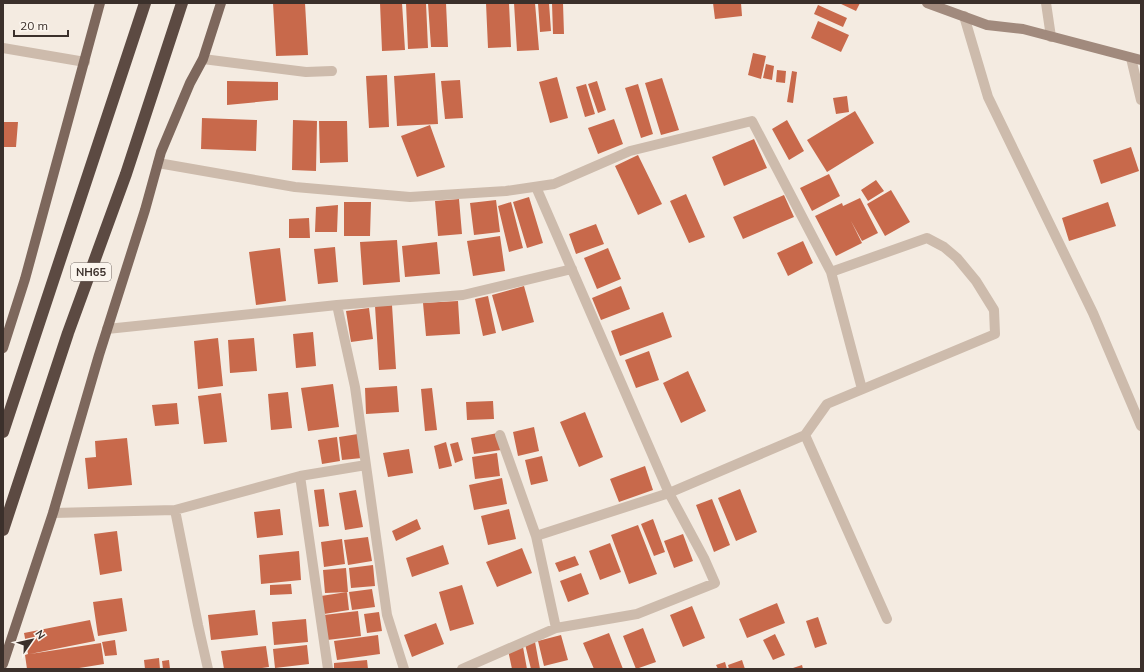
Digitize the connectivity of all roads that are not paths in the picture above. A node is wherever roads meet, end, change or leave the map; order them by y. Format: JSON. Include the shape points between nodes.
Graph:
{"nodes":[{"id":1,"x":100,"y":3,"type":"edge"},
{"id":2,"x":221,"y":3,"type":"edge"},
{"id":3,"x":927,"y":3,"type":"edge"},
{"id":4,"x":1046,"y":3,"type":"edge"},
{"id":5,"x":145,"y":4,"type":"edge"},
{"id":6,"x":181,"y":8,"type":"edge"},
{"id":7,"x":964,"y":16,"type":"junction"},
{"id":8,"x":1052,"y":37,"type":"junction"},
{"id":9,"x":3,"y":48,"type":"edge"},
{"id":10,"x":202,"y":59,"type":"junction"},
{"id":11,"x":1136,"y":59,"type":"edge"},
{"id":12,"x":85,"y":62,"type":"junction"},
{"id":13,"x":332,"y":71,"type":"dead end"},
{"id":14,"x":1141,"y":100,"type":"edge"},
{"id":15,"x":158,"y":163,"type":"junction"},
{"id":16,"x":536,"y":187,"type":"junction"},
{"id":17,"x":572,"y":269,"type":"junction"},
{"id":18,"x":831,"y":272,"type":"junction"},
{"id":19,"x":337,"y":305,"type":"junction"},
{"id":20,"x":107,"y":329,"type":"junction"},
{"id":21,"x":3,"y":348,"type":"edge"},
{"id":22,"x":862,"y":389,"type":"junction"},
{"id":23,"x":1141,"y":426,"type":"edge"},
{"id":24,"x":3,"y":432,"type":"edge"},
{"id":25,"x":500,"y":435,"type":"dead end"},
{"id":26,"x":805,"y":435,"type":"junction"},
{"id":27,"x":366,"y":465,"type":"junction"},
{"id":28,"x":300,"y":476,"type":"junction"},
{"id":29,"x":669,"y":493,"type":"junction"},
{"id":30,"x":175,"y":510,"type":"junction"},
{"id":31,"x":53,"y":513,"type":"junction"},
{"id":32,"x":3,"y":530,"type":"edge"},
{"id":33,"x":536,"y":536,"type":"junction"},
{"id":34,"x":887,"y":619,"type":"dead end"},
{"id":35,"x":556,"y":628,"type":"junction"},
{"id":36,"x":3,"y":664,"type":"edge"},
{"id":37,"x":208,"y":669,"type":"edge"},
{"id":38,"x":328,"y":669,"type":"edge"},
{"id":39,"x":404,"y":669,"type":"edge"},
{"id":40,"x":462,"y":669,"type":"edge"}],
"edges":[{"from":1,"to":12,"type":"main road"},
{"from":2,"to":10,"type":"main road"},
{"from":3,"to":7,"type":"street"},
{"from":4,"to":8,"type":"street"},
{"from":5,"to":24,"type":"highway","number":"NH65"},
{"from":6,"to":32,"type":"highway","number":"NH65"},
{"from":7,"to":8,"type":"street","via":[[987,25]]},
{"from":7,"to":23,"type":"street","via":[[988,97],[1093,313]]},
{"from":8,"to":11,"type":"street"},
{"from":9,"to":12,"type":"street"},
{"from":10,"to":13,"type":"street","via":[[306,72]]},
{"from":10,"to":15,"type":"main road"},
{"from":11,"to":14,"type":"street"},
{"from":12,"to":21,"type":"main road","via":[[25,279]]},
{"from":15,"to":16,"type":"street","via":[[296,187],[410,197]]},
{"from":15,"to":20,"type":"main road"},
{"from":16,"to":17,"type":"street"},
{"from":16,"to":18,"type":"street","via":[[554,184],[630,151],[752,121]]},
{"from":17,"to":19,"type":"street","via":[[463,295]]},
{"from":17,"to":29,"type":"street"},
{"from":18,"to":22,"type":"street"},
{"from":18,"to":22,"type":"street","via":[[927,238],[957,258],[976,281],[994,310],[995,334]]},
{"from":19,"to":20,"type":"street"},
{"from":19,"to":27,"type":"street","via":[[355,387]]},
{"from":20,"to":31,"type":"main road"},
{"from":22,"to":26,"type":"street","via":[[826,404]]},
{"from":25,"to":33,"type":"street"},
{"from":26,"to":29,"type":"street"},
{"from":26,"to":34,"type":"street"},
{"from":27,"to":28,"type":"street"},
{"from":27,"to":39,"type":"street","via":[[386,615]]},
{"from":28,"to":30,"type":"street"},
{"from":28,"to":38,"type":"street"},
{"from":29,"to":33,"type":"street"},
{"from":29,"to":35,"type":"street","via":[[715,583],[637,614]]},
{"from":30,"to":31,"type":"street"},
{"from":30,"to":37,"type":"street"},
{"from":31,"to":36,"type":"main road"},
{"from":33,"to":35,"type":"street"},
{"from":35,"to":40,"type":"street"}]}
